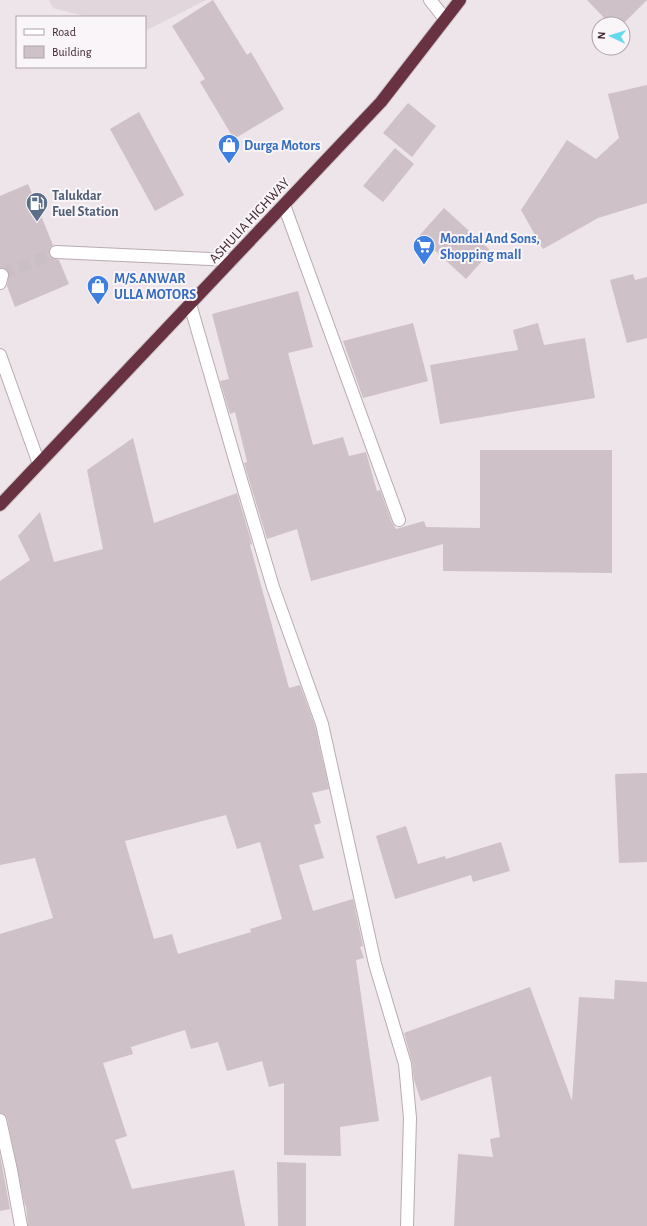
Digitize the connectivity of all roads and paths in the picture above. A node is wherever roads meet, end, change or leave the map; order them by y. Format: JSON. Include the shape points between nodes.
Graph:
{"nodes":[{"id":1,"x":430,"y":0,"type":"edge"},
{"id":2,"x":460,"y":0,"type":"edge"},
{"id":3,"x":446,"y":19,"type":"junction"},
{"id":4,"x":284,"y":205,"type":"junction"},
{"id":5,"x":56,"y":252,"type":"tunnel mouth"},
{"id":6,"x":232,"y":260,"type":"junction"},
{"id":7,"x":190,"y":304,"type":"junction"},
{"id":8,"x":0,"y":355,"type":"edge"},
{"id":9,"x":39,"y":464,"type":"junction"},
{"id":10,"x":2,"y":499,"type":"edge"},
{"id":11,"x":399,"y":520,"type":"dead end"},
{"id":12,"x":0,"y":1120,"type":"edge"},
{"id":13,"x":22,"y":1226,"type":"edge"},
{"id":14,"x":407,"y":1226,"type":"edge"}],
"edges":[{"from":1,"to":3,"type":"street"},
{"from":2,"to":3,"type":"highway","name":"ASHULIA HIGHWAY"},
{"from":3,"to":4,"type":"highway","name":"ASHULIA HIGHWAY","via":[[381,102]]},
{"from":4,"to":6,"type":"highway","name":"ASHULIA HIGHWAY"},
{"from":4,"to":11,"type":"street"},
{"from":5,"to":6,"type":"street"},
{"from":6,"to":7,"type":"highway","name":"ASHULIA HIGHWAY"},
{"from":7,"to":9,"type":"highway","name":"ASHULIA HIGHWAY"},
{"from":7,"to":14,"type":"street","via":[[273,587],[322,724],[375,964],[405,1064],[410,1118]]},
{"from":8,"to":9,"type":"street"},
{"from":9,"to":10,"type":"highway","name":"ASHULIA HIGHWAY"},
{"from":12,"to":13,"type":"street"}]}
